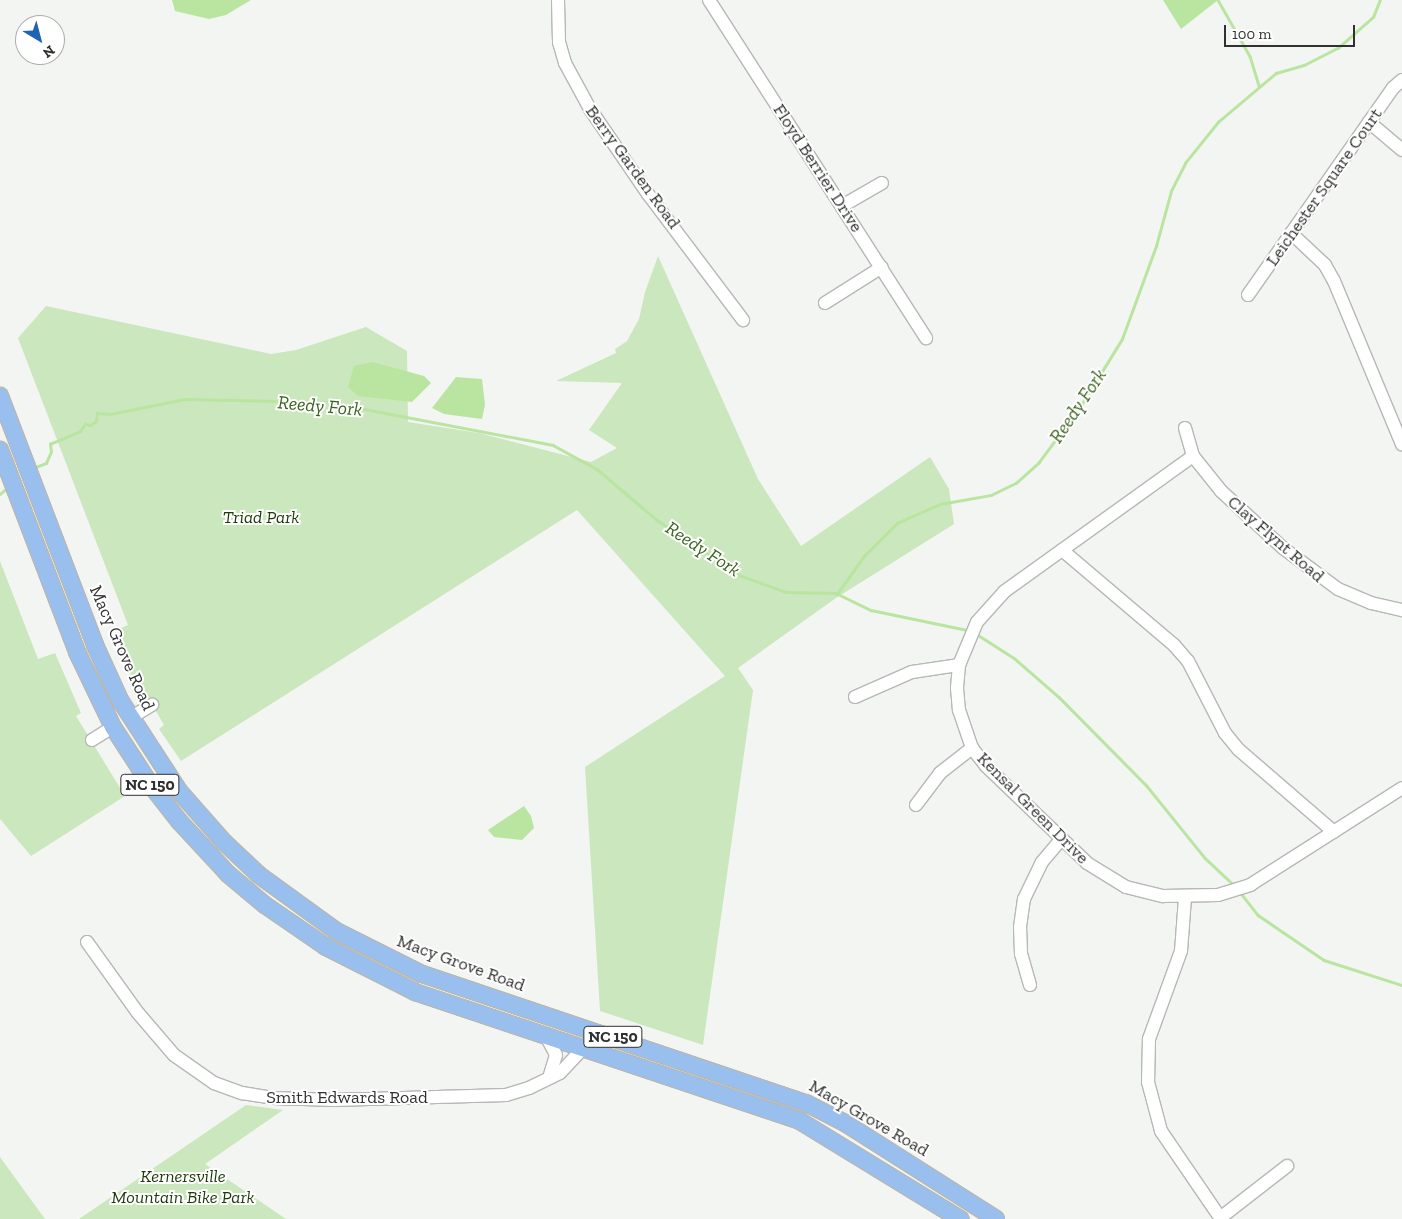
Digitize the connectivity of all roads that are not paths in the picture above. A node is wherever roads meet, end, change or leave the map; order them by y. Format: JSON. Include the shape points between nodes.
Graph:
{"nodes":[{"id":1,"x":558,"y":0,"type":"edge"},
{"id":2,"x":709,"y":0,"type":"edge"},
{"id":3,"x":1402,"y":80,"type":"edge"},
{"id":4,"x":1369,"y":122,"type":"junction"},
{"id":5,"x":1402,"y":150,"type":"edge"},
{"id":6,"x":882,"y":183,"type":"dead end"},
{"id":7,"x":842,"y":206,"type":"junction"},
{"id":8,"x":1291,"y":233,"type":"junction"},
{"id":9,"x":882,"y":267,"type":"junction"},
{"id":10,"x":1248,"y":295,"type":"dead end"},
{"id":11,"x":825,"y":303,"type":"dead end"},
{"id":12,"x":743,"y":320,"type":"dead end"},
{"id":13,"x":926,"y":338,"type":"dead end"},
{"id":14,"x":0,"y":396,"type":"edge"},
{"id":15,"x":1185,"y":428,"type":"dead end"},
{"id":16,"x":1402,"y":444,"type":"edge"},
{"id":17,"x":0,"y":451,"type":"edge"},
{"id":18,"x":1193,"y":456,"type":"junction"},
{"id":19,"x":1062,"y":550,"type":"junction"},
{"id":20,"x":50,"y":580,"type":"junction"},
{"id":21,"x":1402,"y":610,"type":"edge"},
{"id":22,"x":959,"y":665,"type":"junction"},
{"id":23,"x":855,"y":698,"type":"dead end"},
{"id":24,"x":152,"y":705,"type":"dead end"},
{"id":25,"x":130,"y":718,"type":"junction"},
{"id":26,"x":113,"y":727,"type":"junction"},
{"id":27,"x":92,"y":740,"type":"dead end"},
{"id":28,"x":972,"y":748,"type":"junction"},
{"id":29,"x":1402,"y":788,"type":"edge"},
{"id":30,"x":916,"y":805,"type":"dead end"},
{"id":31,"x":208,"y":825,"type":"junction"},
{"id":32,"x":1334,"y":832,"type":"junction"},
{"id":33,"x":1061,"y":840,"type":"junction"},
{"id":34,"x":1185,"y":898,"type":"junction"},
{"id":35,"x":87,"y":942,"type":"dead end"},
{"id":36,"x":1030,"y":985,"type":"dead end"},
{"id":37,"x":439,"y":1001,"type":"junction"},
{"id":38,"x":575,"y":1025,"type":"junction"},
{"id":39,"x":546,"y":1036,"type":"junction"},
{"id":40,"x":583,"y":1048,"type":"junction"},
{"id":41,"x":549,"y":1078,"type":"junction"},
{"id":42,"x":855,"y":1153,"type":"junction"},
{"id":43,"x":1287,"y":1166,"type":"dead end"},
{"id":44,"x":967,"y":1200,"type":"junction"},
{"id":45,"x":1220,"y":1218,"type":"edge"},
{"id":46,"x":960,"y":1219,"type":"edge"},
{"id":47,"x":996,"y":1219,"type":"edge"}],
"edges":[{"from":1,"to":12,"type":"street","name":"Berry Garden Road","via":[[559,42],[565,63],[590,109],[648,194]]},
{"from":2,"to":7,"type":"street","name":"Floyd Berrier Drive"},
{"from":3,"to":4,"type":"street","name":"Leichester Square Court"},
{"from":4,"to":5,"type":"street"},
{"from":4,"to":8,"type":"street","name":"Leichester Square Court"},
{"from":6,"to":7,"type":"street"},
{"from":7,"to":9,"type":"street","name":"Floyd Berrier Drive"},
{"from":8,"to":10,"type":"street","name":"Leichester Square Court"},
{"from":8,"to":16,"type":"street","via":[[1325,265],[1334,281]]},
{"from":9,"to":11,"type":"street"},
{"from":9,"to":13,"type":"street","name":"Floyd Berrier Drive"},
{"from":14,"to":25,"type":"main road","name":"Macy Grove Road","number":"NC 150","via":[[98,651]]},
{"from":15,"to":18,"type":"street","name":"Clay Flynt Road"},
{"from":17,"to":20,"type":"main road","name":"Macy Grove Road","number":"NC 150"},
{"from":18,"to":19,"type":"street","name":"Kensal Green Drive"},
{"from":18,"to":21,"type":"street","name":"Clay Flynt Road","via":[[1232,502],[1321,578],[1356,598]]},
{"from":19,"to":22,"type":"street","name":"Kensal Green Drive","via":[[991,604],[977,622]]},
{"from":19,"to":32,"type":"street","via":[[1174,645],[1192,667],[1225,733]]},
{"from":20,"to":25,"type":"main road","via":[[113,708]]},
{"from":20,"to":26,"type":"main road","name":"Macy Grove Road","number":"NC 150","via":[[85,671]]},
{"from":22,"to":23,"type":"street","via":[[912,672]]},
{"from":22,"to":28,"type":"street","name":"Kensal Green Drive","via":[[959,710]]},
{"from":24,"to":25,"type":"street"},
{"from":25,"to":31,"type":"main road","name":"Macy Grove Road","number":"NC 150","via":[[166,773]]},
{"from":26,"to":27,"type":"street"},
{"from":26,"to":31,"type":"main road","via":[[126,732],[151,768]]},
{"from":26,"to":37,"type":"main road","name":"Macy Grove Road","number":"NC 150","via":[[164,803],[210,856],[246,890],[340,955]]},
{"from":28,"to":30,"type":"street","via":[[940,773]]},
{"from":28,"to":33,"type":"street","name":"Kensal Green Drive"},
{"from":29,"to":32,"type":"street","name":"Kensal Green Drive"},
{"from":31,"to":38,"type":"main road","name":"Macy Grove Road","number":"NC 150","via":[[277,890],[356,942],[422,974]]},
{"from":32,"to":34,"type":"street","name":"Kensal Green Drive","via":[[1250,885],[1218,895]]},
{"from":33,"to":34,"type":"street","name":"Kensal Green Drive","via":[[1087,864],[1126,887]]},
{"from":33,"to":36,"type":"street","via":[[1042,862],[1024,899],[1021,945]]},
{"from":34,"to":45,"type":"street","via":[[1181,950],[1149,1039],[1148,1082],[1162,1131]]},
{"from":35,"to":41,"type":"street","name":"Smith Edwards Road","via":[[174,1055],[214,1083],[242,1093],[308,1100],[494,1096],[518,1092]]},
{"from":37,"to":38,"type":"main road","via":[[559,1030]]},
{"from":37,"to":39,"type":"main road","name":"Macy Grove Road","number":"NC 150"},
{"from":38,"to":44,"type":"main road","name":"Macy Grove Road","number":"NC 150","via":[[806,1103],[845,1123]]},
{"from":39,"to":40,"type":"main road","name":"Macy Grove Road","number":"NC 150"},
{"from":39,"to":41,"type":"street","via":[[556,1055]]},
{"from":40,"to":41,"type":"street","name":"Smith Edwards Road","via":[[560,1073]]},
{"from":40,"to":42,"type":"main road","name":"Macy Grove Road","number":"NC 150","via":[[782,1114]]},
{"from":42,"to":44,"type":"main road","via":[[867,1149]]},
{"from":42,"to":46,"type":"main road","name":"Macy Grove Road","number":"NC 150"},
{"from":43,"to":45,"type":"street"},
{"from":44,"to":47,"type":"main road","name":"Macy Grove Road","number":"NC 150"}]}
